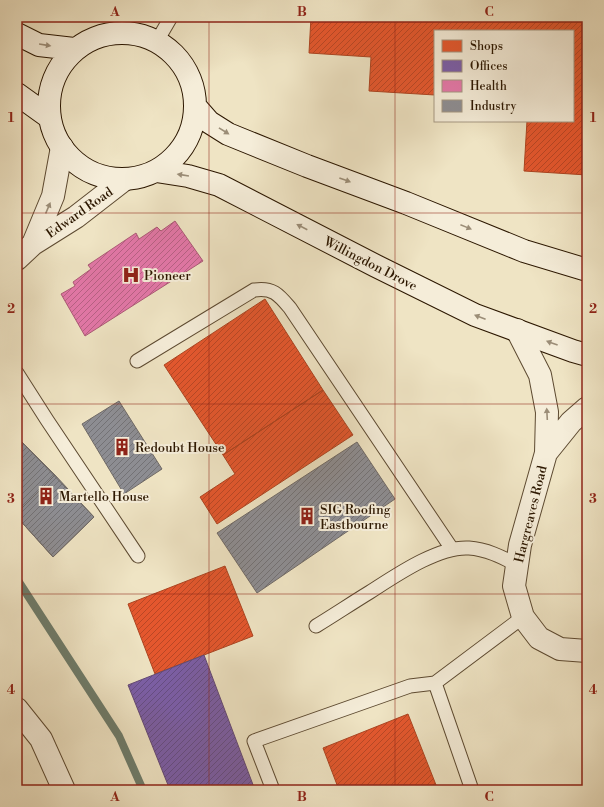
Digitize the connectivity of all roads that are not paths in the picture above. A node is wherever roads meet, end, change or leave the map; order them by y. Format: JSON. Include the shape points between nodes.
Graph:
{"nodes":[{"id":1,"x":171,"y":17,"type":"edge"},
{"id":2,"x":17,"y":34,"type":"edge"},
{"id":3,"x":157,"y":41,"type":"junction"},
{"id":4,"x":74,"y":49,"type":"junction"},
{"id":5,"x":17,"y":94,"type":"edge"},
{"id":6,"x":195,"y":106,"type":"junction"},
{"id":7,"x":49,"y":117,"type":"junction"},
{"id":8,"x":62,"y":148,"type":"junction"},
{"id":9,"x":156,"y":171,"type":"junction"},
{"id":10,"x":125,"y":179,"type":"junction"},
{"id":11,"x":33,"y":244,"type":"junction"},
{"id":12,"x":17,"y":259,"type":"edge"},
{"id":13,"x":587,"y":270,"type":"edge"},
{"id":14,"x":517,"y":330,"type":"junction"},
{"id":15,"x":587,"y":355,"type":"edge"},
{"id":16,"x":137,"y":361,"type":"dead end"},
{"id":17,"x":17,"y":373,"type":"edge"},
{"id":18,"x":587,"y":408,"type":"edge"},
{"id":19,"x":546,"y":452,"type":"junction"},
{"id":20,"x":452,"y":549,"type":"junction"},
{"id":21,"x":138,"y":556,"type":"dead end"},
{"id":22,"x":517,"y":565,"type":"junction"},
{"id":23,"x":523,"y":617,"type":"junction"},
{"id":24,"x":316,"y":626,"type":"dead end"},
{"id":25,"x":587,"y":651,"type":"edge"},
{"id":26,"x":435,"y":683,"type":"junction"},
{"id":27,"x":17,"y":709,"type":"edge"},
{"id":28,"x":64,"y":790,"type":"edge"},
{"id":29,"x":274,"y":790,"type":"edge"},
{"id":30,"x":472,"y":790,"type":"edge"}],
"edges":[{"from":1,"to":3,"type":"lane"},
{"from":2,"to":4,"type":"street","one_way":true,"via":[[38,44]]},
{"from":3,"to":4,"type":"street","via":[[136,34],[114,32],[93,38]]},
{"from":3,"to":6,"type":"street","via":[[173,53],[185,68],[193,86]]},
{"from":4,"to":7,"type":"street","via":[[62,63],[53,80],[49,98]]},
{"from":5,"to":7,"type":"street"},
{"from":6,"to":9,"type":"street","via":[[192,126],[185,144],[172,159]]},
{"from":6,"to":13,"type":"street","one_way":true,"via":[[209,122],[228,134],[524,251]]},
{"from":7,"to":8,"type":"street"},
{"from":8,"to":10,"type":"street","via":[[78,165],[100,176]]},
{"from":11,"to":8,"type":"street","name":"Edward Road","one_way":true,"via":[[53,196]]},
{"from":9,"to":10,"type":"street","via":[[141,177]]},
{"from":14,"to":9,"type":"street","name":"Willingdon Drove","one_way":true,"via":[[475,315],[219,185],[188,176]]},
{"from":10,"to":11,"type":"street","name":"Edward Road","via":[[76,217]]},
{"from":11,"to":12,"type":"street","name":"Edward Road"},
{"from":15,"to":14,"type":"street","name":"Willingdon Drove","one_way":true},
{"from":19,"to":14,"type":"street","name":"Hargreaves Road","one_way":true,"via":[[547,412],[540,375]]},
{"from":16,"to":20,"type":"lane","via":[[254,290],[267,289],[276,293],[290,308]]},
{"from":17,"to":21,"type":"lane"},
{"from":18,"to":19,"type":"street","name":"Hargreaves Road","via":[[571,422]]},
{"from":19,"to":22,"type":"street","name":"Hargreaves Road","via":[[520,545]]},
{"from":20,"to":22,"type":"lane","via":[[469,548],[494,553]]},
{"from":20,"to":24,"type":"lane","via":[[404,571]]},
{"from":22,"to":23,"type":"street","name":"Hargreaves Road","via":[[514,586]]},
{"from":23,"to":25,"type":"street","name":"Hargreaves Road","via":[[539,638],[560,650]]},
{"from":23,"to":26,"type":"lane"},
{"from":26,"to":29,"type":"lane","via":[[410,686],[254,741]]},
{"from":26,"to":30,"type":"lane"},
{"from":27,"to":28,"type":"street","via":[[41,739]]}]}
